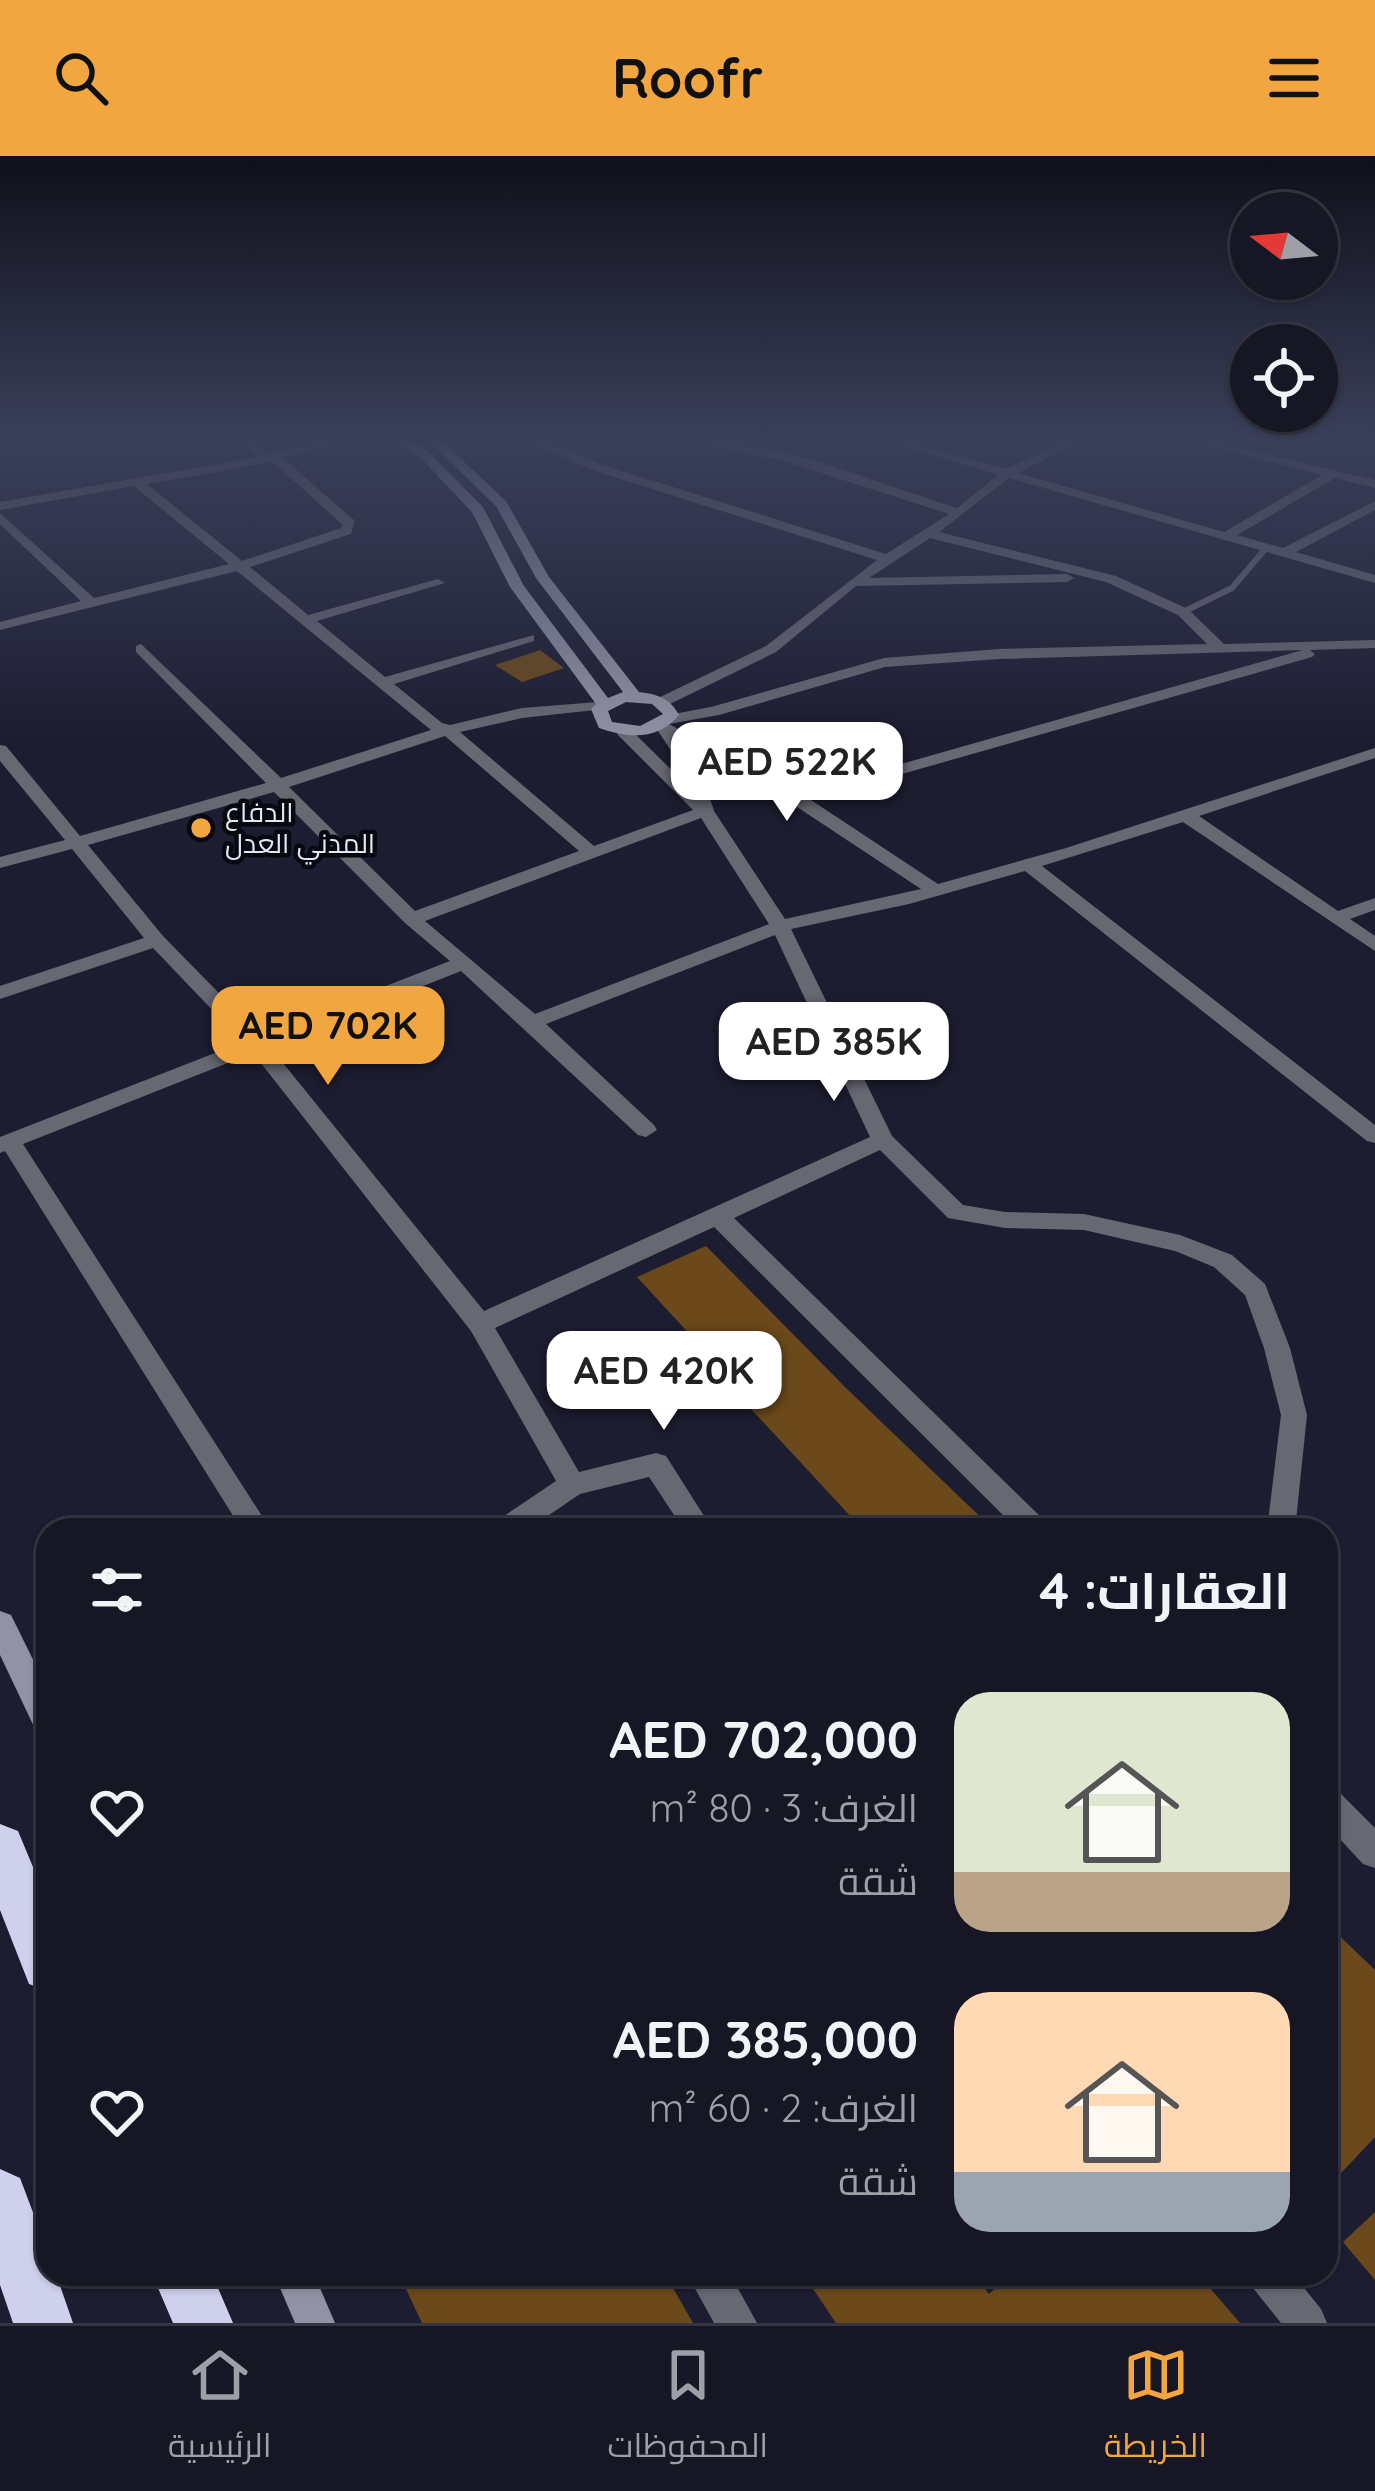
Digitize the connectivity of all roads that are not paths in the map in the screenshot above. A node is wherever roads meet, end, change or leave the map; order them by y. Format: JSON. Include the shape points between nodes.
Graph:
{"nodes":[{"id":1,"x":26,"y":541,"type":"edge"},
{"id":2,"x":212,"y":541,"type":"edge"},
{"id":3,"x":323,"y":541,"type":"edge"},
{"id":4,"x":494,"y":541,"type":"edge"},
{"id":5,"x":523,"y":541,"type":"edge"},
{"id":6,"x":832,"y":541,"type":"edge"},
{"id":7,"x":916,"y":541,"type":"edge"},
{"id":8,"x":960,"y":541,"type":"edge"},
{"id":9,"x":1245,"y":541,"type":"edge"},
{"id":10,"x":1307,"y":541,"type":"edge"},
{"id":11,"x":1267,"y":547,"type":"junction"},
{"id":12,"x":1286,"y":552,"type":"junction"},
{"id":13,"x":891,"y":560,"type":"junction"},
{"id":14,"x":242,"y":565,"type":"junction"},
{"id":15,"x":1111,"y":579,"type":"junction"},
{"id":16,"x":1375,"y":579,"type":"edge"},
{"id":17,"x":853,"y":582,"type":"junction"},
{"id":18,"x":438,"y":583,"type":"dead end"},
{"id":19,"x":91,"y":603,"type":"junction"},
{"id":20,"x":1183,"y":612,"type":"junction"},
{"id":21,"x":309,"y":619,"type":"junction"},
{"id":22,"x":0,"y":626,"type":"edge"},
{"id":23,"x":529,"y":638,"type":"dead end"},
{"id":24,"x":1375,"y":644,"type":"edge"},
{"id":25,"x":1338,"y":645,"type":"junction"},
{"id":26,"x":1219,"y":647,"type":"junction"},
{"id":27,"x":141,"y":649,"type":"dead end"},
{"id":28,"x":385,"y":682,"type":"junction"},
{"id":29,"x":634,"y":696,"type":"junction"},
{"id":30,"x":604,"y":704,"type":"junction"},
{"id":31,"x":664,"y":715,"type":"junction"},
{"id":32,"x":447,"y":729,"type":"junction"},
{"id":33,"x":623,"y":731,"type":"junction"},
{"id":34,"x":0,"y":749,"type":"edge"},
{"id":35,"x":1375,"y":753,"type":"edge"},
{"id":36,"x":277,"y":785,"type":"junction"},
{"id":37,"x":797,"y":799,"type":"junction"},
{"id":38,"x":705,"y":812,"type":"junction"},
{"id":39,"x":1185,"y":815,"type":"junction"},
{"id":40,"x":74,"y":844,"type":"junction"},
{"id":41,"x":592,"y":853,"type":"junction"},
{"id":42,"x":1028,"y":864,"type":"junction"},
{"id":43,"x":0,"y":866,"type":"edge"},
{"id":44,"x":932,"y":888,"type":"junction"},
{"id":45,"x":1375,"y":904,"type":"edge"},
{"id":46,"x":1336,"y":918,"type":"junction"},
{"id":47,"x":412,"y":919,"type":"junction"},
{"id":48,"x":780,"y":926,"type":"junction"},
{"id":49,"x":156,"y":940,"type":"junction"},
{"id":50,"x":1375,"y":945,"type":"edge"},
{"id":51,"x":461,"y":964,"type":"junction"},
{"id":52,"x":0,"y":993,"type":"edge"},
{"id":53,"x":532,"y":1022,"type":"junction"},
{"id":54,"x":255,"y":1042,"type":"junction"},
{"id":55,"x":646,"y":1130,"type":"dead end"},
{"id":56,"x":1375,"y":1136,"type":"edge"},
{"id":57,"x":883,"y":1140,"type":"junction"},
{"id":58,"x":5,"y":1143,"type":"edge"},
{"id":59,"x":718,"y":1216,"type":"junction"},
{"id":60,"x":480,"y":1324,"type":"junction"},
{"id":61,"x":572,"y":1485,"type":"junction"},
{"id":62,"x":249,"y":1518,"type":"edge"},
{"id":63,"x":524,"y":1518,"type":"edge"},
{"id":64,"x":691,"y":1518,"type":"edge"},
{"id":65,"x":1024,"y":1518,"type":"edge"},
{"id":66,"x":1281,"y":1518,"type":"edge"},
{"id":67,"x":0,"y":1624,"type":"edge"},
{"id":68,"x":36,"y":1699,"type":"edge"},
{"id":69,"x":1338,"y":1813,"type":"edge"},
{"id":70,"x":0,"y":1848,"type":"edge"},
{"id":71,"x":1375,"y":1852,"type":"edge"},
{"id":72,"x":36,"y":1936,"type":"edge"},
{"id":73,"x":0,"y":2198,"type":"edge"},
{"id":74,"x":187,"y":2286,"type":"edge"},
{"id":75,"x":299,"y":2286,"type":"edge"},
{"id":76,"x":714,"y":2286,"type":"edge"},
{"id":77,"x":1277,"y":2286,"type":"edge"},
{"id":78,"x":43,"y":2323,"type":"edge"},
{"id":79,"x":203,"y":2323,"type":"edge"},
{"id":80,"x":315,"y":2323,"type":"edge"},
{"id":81,"x":737,"y":2323,"type":"edge"},
{"id":82,"x":1307,"y":2323,"type":"edge"}],
"edges":[{"from":1,"to":19,"type":"street"},
{"from":2,"to":14,"type":"street"},
{"from":3,"to":14,"type":"street"},
{"from":4,"to":30,"type":"street","via":[[517,587]]},
{"from":5,"to":29,"type":"street"},
{"from":6,"to":13,"type":"street"},
{"from":7,"to":13,"type":"street"},
{"from":8,"to":15,"type":"street"},
{"from":9,"to":11,"type":"street"},
{"from":10,"to":12,"type":"street"},
{"from":11,"to":12,"type":"street"},
{"from":11,"to":20,"type":"lane","via":[[1230,592]]},
{"from":12,"to":16,"type":"street"},
{"from":13,"to":17,"type":"street"},
{"from":14,"to":19,"type":"street"},
{"from":14,"to":21,"type":"street"},
{"from":15,"to":17,"type":"street"},
{"from":15,"to":20,"type":"street"},
{"from":17,"to":31,"type":"street","via":[[771,649]]},
{"from":18,"to":21,"type":"street"},
{"from":19,"to":22,"type":"street"},
{"from":20,"to":26,"type":"street"},
{"from":21,"to":28,"type":"street"},
{"from":23,"to":28,"type":"street"},
{"from":24,"to":25,"type":"street"},
{"from":25,"to":26,"type":"street"},
{"from":25,"to":37,"type":"street"},
{"from":26,"to":31,"type":"street","via":[[884,663],[713,712]]},
{"from":27,"to":36,"type":"street"},
{"from":28,"to":32,"type":"street"},
{"from":29,"to":30,"type":"street"},
{"from":29,"to":31,"type":"street"},
{"from":30,"to":32,"type":"street","via":[[553,706]]},
{"from":30,"to":33,"type":"street","via":[[599,720]]},
{"from":31,"to":33,"type":"street"},
{"from":31,"to":37,"type":"street"},
{"from":31,"to":38,"type":"street"},
{"from":32,"to":36,"type":"street"},
{"from":32,"to":41,"type":"street"},
{"from":33,"to":38,"type":"street"},
{"from":34,"to":40,"type":"street"},
{"from":35,"to":39,"type":"street"},
{"from":36,"to":40,"type":"street"},
{"from":36,"to":47,"type":"street"},
{"from":37,"to":44,"type":"street"},
{"from":38,"to":41,"type":"street"},
{"from":38,"to":48,"type":"street"},
{"from":39,"to":42,"type":"street"},
{"from":39,"to":46,"type":"street"},
{"from":40,"to":43,"type":"street"},
{"from":40,"to":49,"type":"street"},
{"from":41,"to":47,"type":"street"},
{"from":42,"to":44,"type":"street"},
{"from":42,"to":56,"type":"street"},
{"from":44,"to":48,"type":"street"},
{"from":45,"to":46,"type":"street"},
{"from":46,"to":50,"type":"street"},
{"from":47,"to":51,"type":"street"},
{"from":48,"to":53,"type":"street"},
{"from":48,"to":57,"type":"street"},
{"from":49,"to":52,"type":"street"},
{"from":49,"to":54,"type":"street"},
{"from":51,"to":53,"type":"street"},
{"from":51,"to":54,"type":"street"},
{"from":53,"to":55,"type":"street"},
{"from":54,"to":58,"type":"street"},
{"from":54,"to":60,"type":"street"},
{"from":57,"to":59,"type":"street"},
{"from":57,"to":66,"type":"street","via":[[956,1212],[1084,1222],[1180,1244],[1222,1261],[1256,1290],[1294,1414]]},
{"from":58,"to":62,"type":"street"},
{"from":59,"to":60,"type":"street"},
{"from":59,"to":65,"type":"street"},
{"from":60,"to":61,"type":"street"},
{"from":61,"to":63,"type":"street"},
{"from":61,"to":64,"type":"street","via":[[656,1464]]},
{"from":67,"to":68,"type":"street"},
{"from":69,"to":71,"type":"street"},
{"from":70,"to":72,"type":"highway"},
{"from":73,"to":78,"type":"highway"},
{"from":74,"to":79,"type":"highway"},
{"from":75,"to":80,"type":"street"},
{"from":76,"to":81,"type":"street"},
{"from":77,"to":82,"type":"street"}]}
